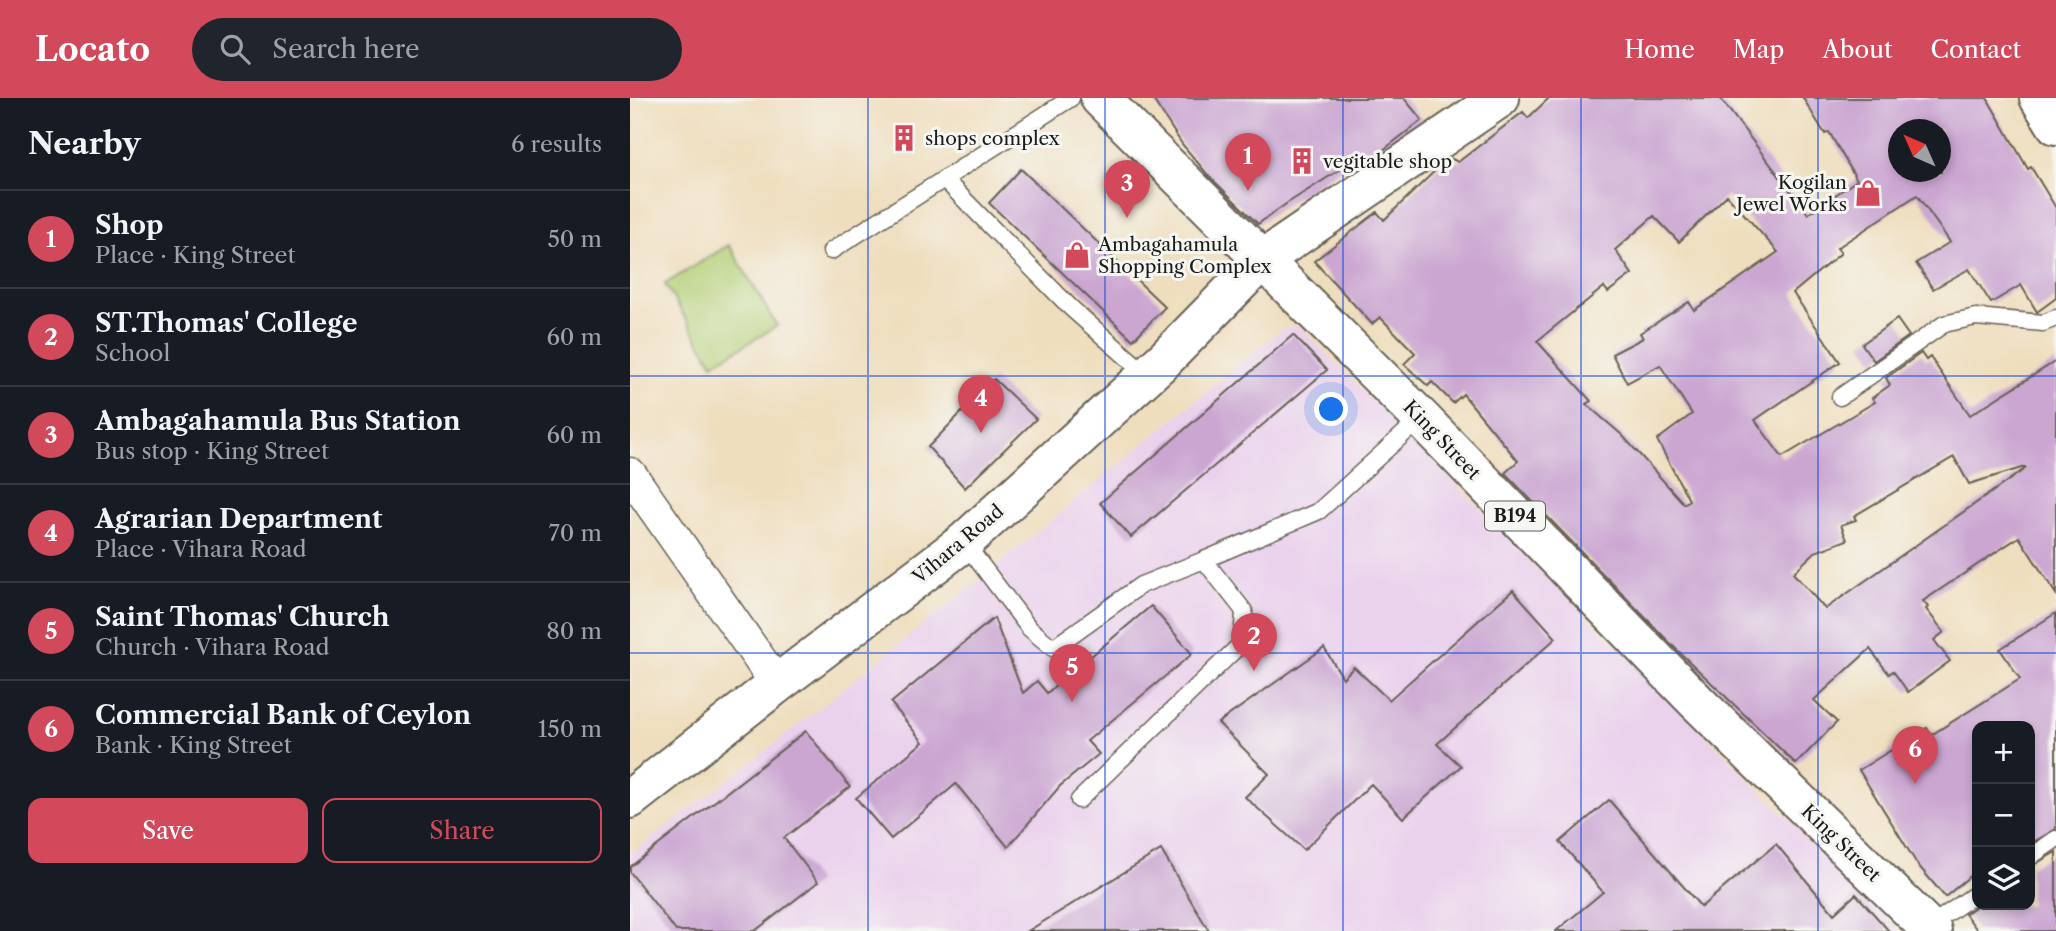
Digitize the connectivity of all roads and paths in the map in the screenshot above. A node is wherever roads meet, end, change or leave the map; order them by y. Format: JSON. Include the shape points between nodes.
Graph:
{"nodes":[{"id":1,"x":1071,"y":98,"type":"edge"},
{"id":2,"x":1100,"y":98,"type":"edge"},
{"id":3,"x":1500,"y":98,"type":"edge"},
{"id":4,"x":2039,"y":98,"type":"edge"},
{"id":5,"x":2056,"y":125,"type":"edge"},
{"id":6,"x":944,"y":179,"type":"junction"},
{"id":7,"x":831,"y":251,"type":"dead end"},
{"id":8,"x":1262,"y":260,"type":"junction"},
{"id":9,"x":2056,"y":318,"type":"edge"},
{"id":10,"x":1147,"y":376,"type":"junction"},
{"id":11,"x":1840,"y":397,"type":"dead end"},
{"id":12,"x":1421,"y":418,"type":"junction"},
{"id":13,"x":630,"y":474,"type":"edge"},
{"id":14,"x":964,"y":542,"type":"junction"},
{"id":15,"x":1205,"y":560,"type":"junction"},
{"id":16,"x":777,"y":684,"type":"junction"},
{"id":17,"x":630,"y":799,"type":"edge"},
{"id":18,"x":1079,"y":800,"type":"dead end"},
{"id":19,"x":2056,"y":839,"type":"edge"},
{"id":20,"x":2035,"y":854,"type":"edge"},
{"id":21,"x":1972,"y":897,"type":"edge"},
{"id":22,"x":1930,"y":929,"type":"edge"}],
"edges":[{"from":1,"to":6,"type":"lane"},
{"from":2,"to":8,"type":"main road","name":"King Street","number":"B194"},
{"from":3,"to":8,"type":"main road","name":"Vihara Road"},
{"from":4,"to":5,"type":"main road"},
{"from":6,"to":7,"type":"lane"},
{"from":6,"to":10,"type":"lane","via":[[1071,308]]},
{"from":8,"to":10,"type":"main road","name":"Vihara Road"},
{"from":8,"to":12,"type":"main road","name":"King Street","number":"B194"},
{"from":9,"to":11,"type":"lane","via":[[2043,323],[1976,317],[1944,324]]},
{"from":10,"to":14,"type":"main road","name":"Vihara Road"},
{"from":12,"to":15,"type":"lane","via":[[1319,510]]},
{"from":12,"to":22,"type":"main road","name":"King Street","number":"B194","via":[[1697,702]]},
{"from":13,"to":16,"type":"street"},
{"from":14,"to":15,"type":"lane","via":[[1029,628],[1053,649],[1141,585]]},
{"from":14,"to":16,"type":"main road","name":"Vihara Road"},
{"from":15,"to":18,"type":"lane","via":[[1244,611],[1242,643]]},
{"from":16,"to":17,"type":"main road","name":"Vihara Road"},
{"from":19,"to":20,"type":"lane"},
{"from":21,"to":22,"type":"lane"}]}
